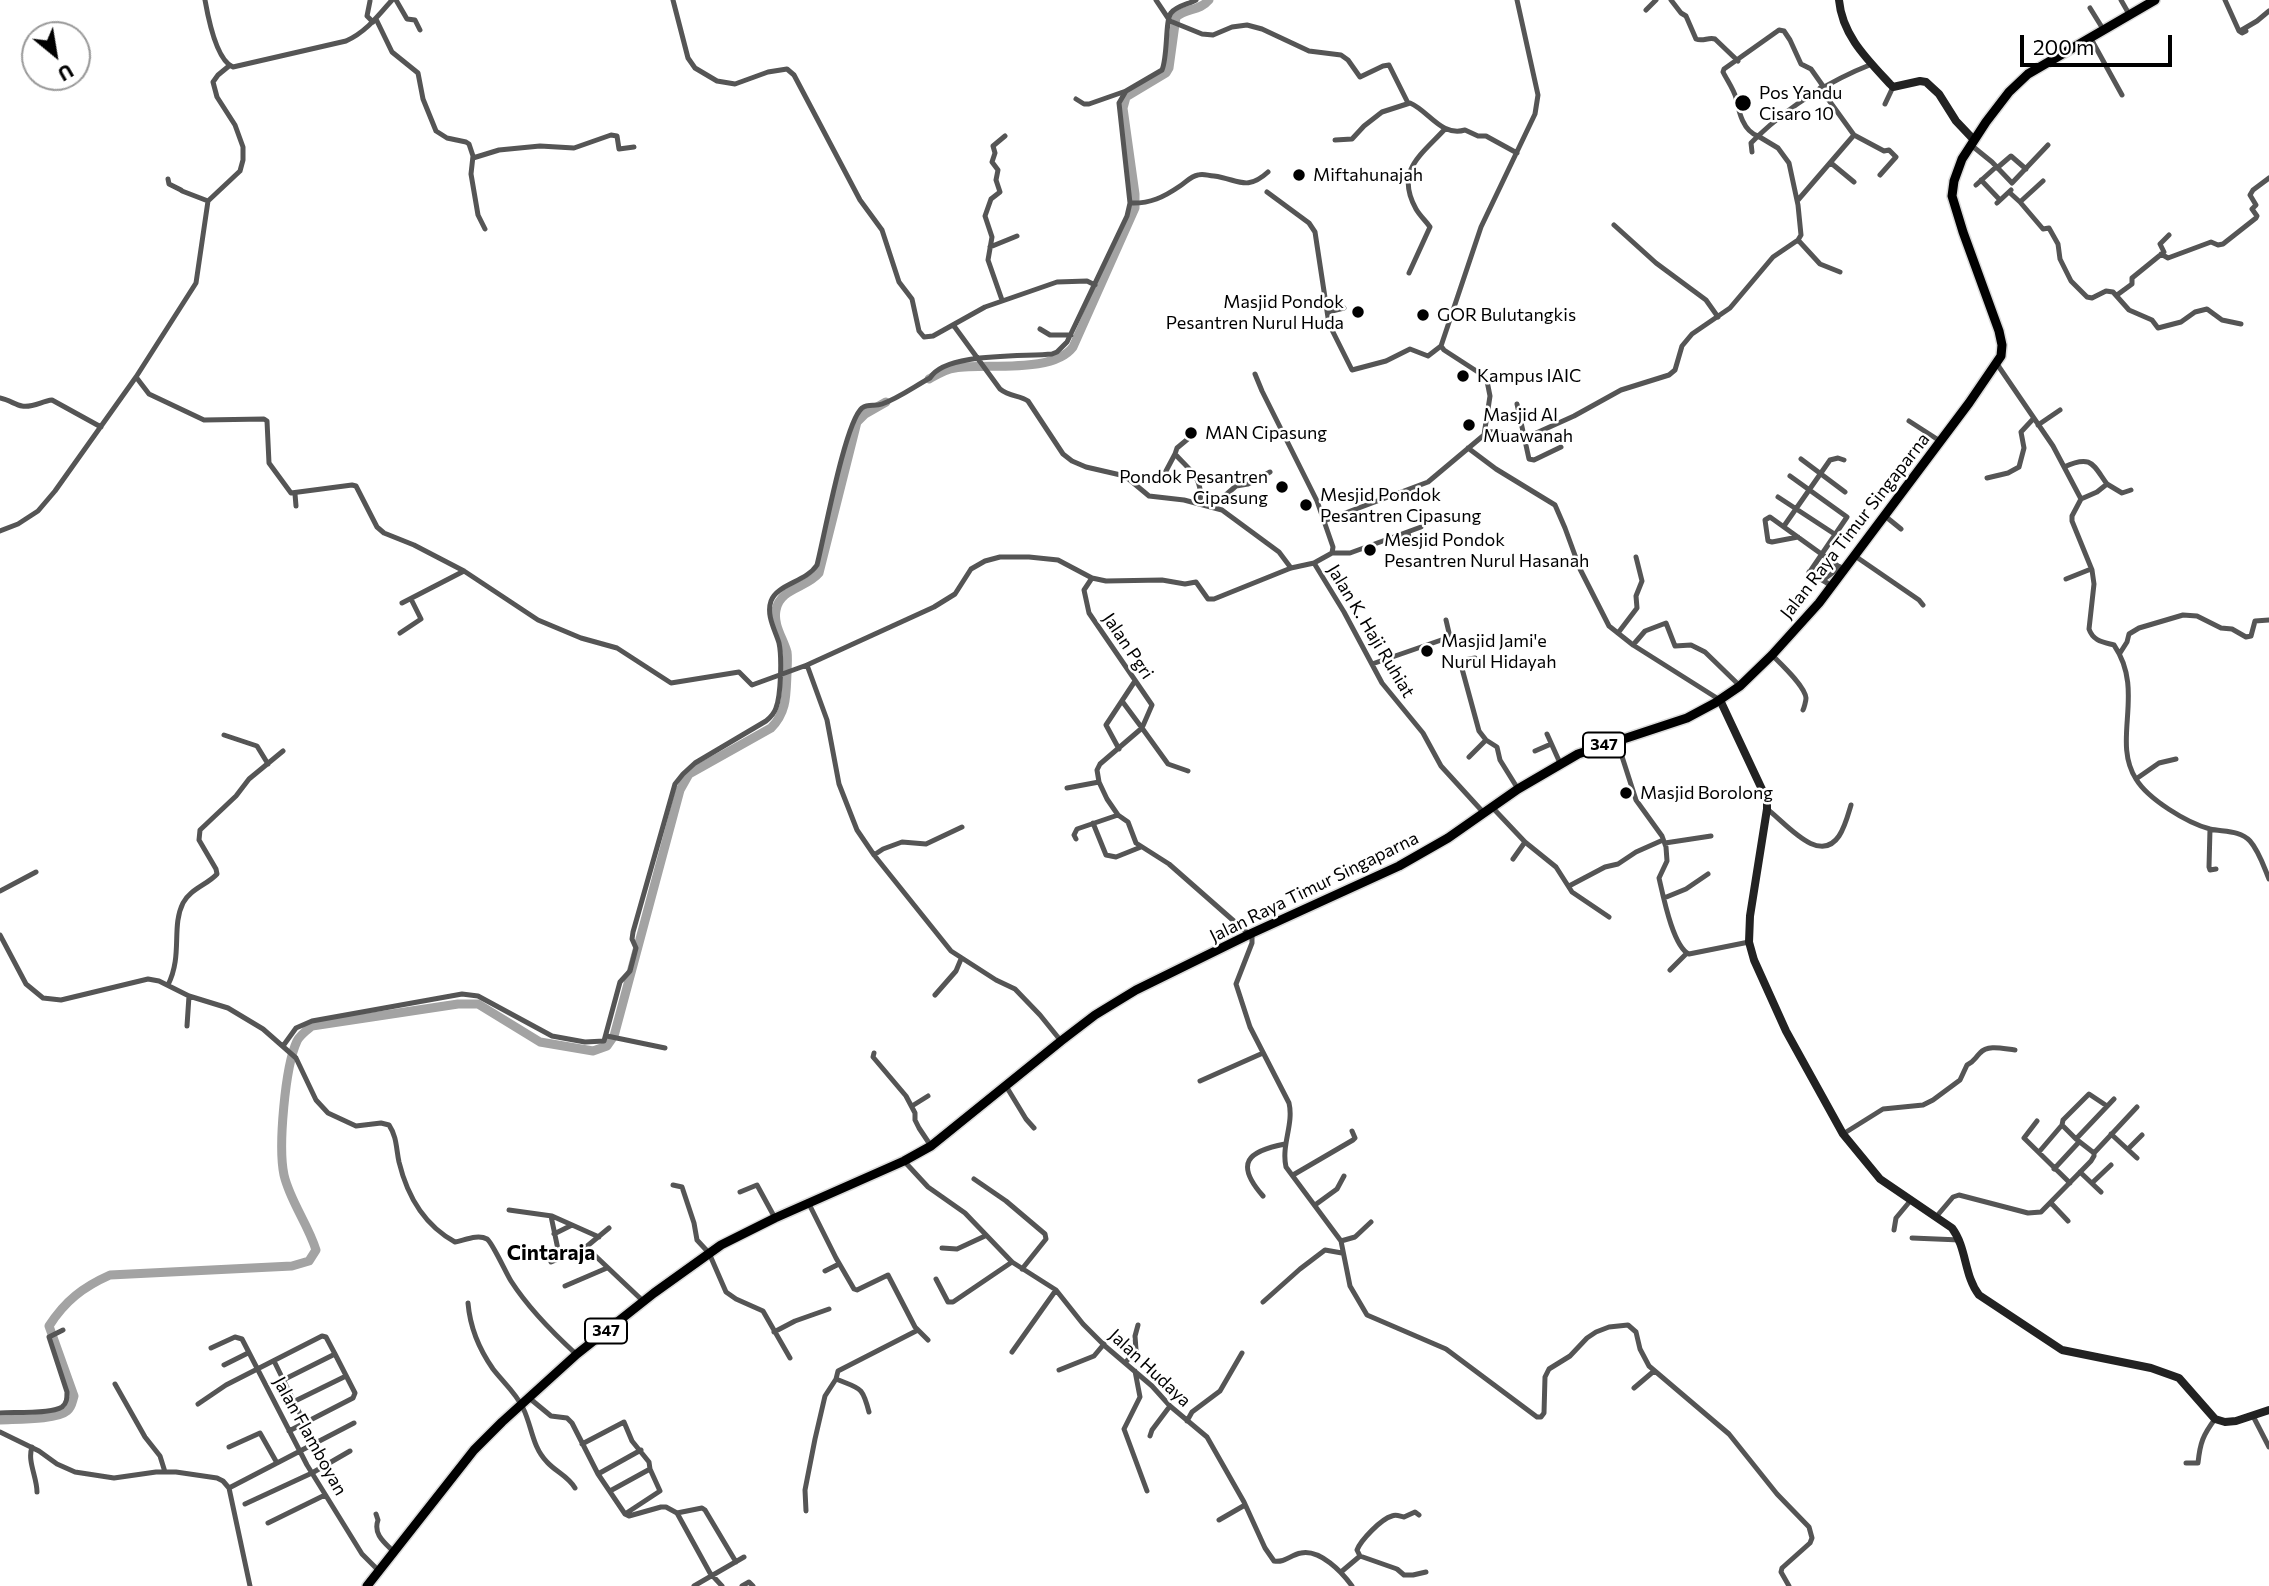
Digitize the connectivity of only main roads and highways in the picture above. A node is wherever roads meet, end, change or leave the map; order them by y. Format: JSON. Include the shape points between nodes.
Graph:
{"nodes":[{"id":1,"x":1839,"y":0,"type":"edge"},
{"id":2,"x":2155,"y":0,"type":"edge"},
{"id":3,"x":1972,"y":143,"type":"junction"},
{"id":4,"x":1720,"y":700,"type":"junction"},
{"id":5,"x":2269,"y":1410,"type":"edge"},
{"id":6,"x":367,"y":1586,"type":"edge"}],
"edges":[{"from":1,"to":3,"type":"main road","via":[[1845,28],[1893,87],[1920,81],[1934,87]]},
{"from":2,"to":3,"type":"main road","via":[[2041,65],[2009,92]]},
{"from":3,"to":4,"type":"main road","name":"Jalan Raya Timur Singaparna","number":"347","via":[[1955,175],[1952,196],[1999,331],[2002,345],[1997,364],[1832,586],[1772,655]]},
{"from":4,"to":5,"type":"main road","via":[[1766,795],[1750,916],[1754,960],[1786,1031],[1843,1134],[1875,1175],[1952,1228],[1979,1295],[2062,1350],[2179,1378],[2216,1419],[2225,1422]]},
{"from":4,"to":6,"type":"main road","name":"Jalan Raya Timur Singaparna","number":"347","via":[[1687,718],[1560,763],[1399,866],[1136,990],[1095,1015],[931,1146],[775,1217],[709,1253],[643,1301],[524,1401],[474,1450]]}]}
